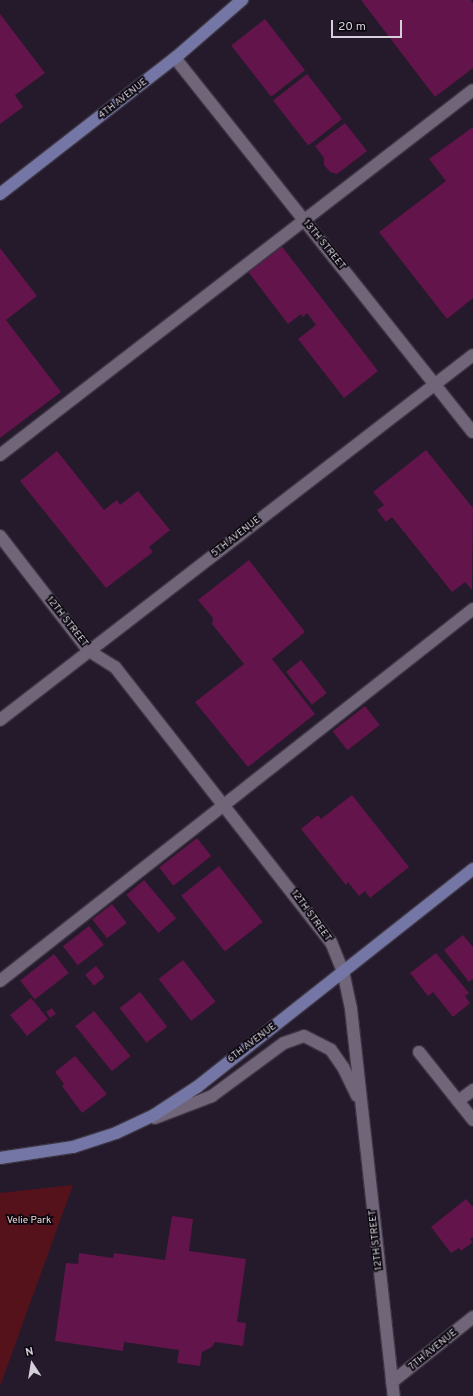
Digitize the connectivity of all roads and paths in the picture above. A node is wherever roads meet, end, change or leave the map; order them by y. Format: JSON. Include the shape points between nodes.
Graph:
{"nodes":[{"id":1,"x":242,"y":0,"type":"edge"},
{"id":2,"x":175,"y":58,"type":"junction"},
{"id":3,"x":473,"y":90,"type":"edge"},
{"id":4,"x":0,"y":194,"type":"edge"},
{"id":5,"x":305,"y":221,"type":"junction"},
{"id":6,"x":473,"y":355,"type":"edge"},
{"id":7,"x":435,"y":384,"type":"junction"},
{"id":8,"x":473,"y":432,"type":"edge"},
{"id":9,"x":0,"y":455,"type":"edge"},
{"id":10,"x":0,"y":536,"type":"edge"},
{"id":11,"x":473,"y":609,"type":"edge"},
{"id":12,"x":89,"y":651,"type":"junction"},
{"id":13,"x":0,"y":720,"type":"edge"},
{"id":14,"x":224,"y":805,"type":"junction"},
{"id":15,"x":473,"y":869,"type":"edge"},
{"id":16,"x":343,"y":971,"type":"junction"},
{"id":17,"x":0,"y":981,"type":"edge"},
{"id":18,"x":419,"y":1052,"type":"dead end"},
{"id":19,"x":473,"y":1090,"type":"edge"},
{"id":20,"x":458,"y":1101,"type":"junction"},
{"id":21,"x":361,"y":1106,"type":"junction"},
{"id":22,"x":473,"y":1120,"type":"edge"},
{"id":23,"x":116,"y":1133,"type":"junction"},
{"id":24,"x":0,"y":1158,"type":"edge"},
{"id":25,"x":473,"y":1317,"type":"edge"},
{"id":26,"x":392,"y":1382,"type":"junction"},
{"id":27,"x":394,"y":1396,"type":"edge"}],
"edges":[{"from":1,"to":2,"type":"main road","name":"4TH AVENUE"},
{"from":2,"to":4,"type":"main road","name":"4TH AVENUE"},
{"from":2,"to":5,"type":"street","name":"13TH STREET"},
{"from":3,"to":5,"type":"street"},
{"from":5,"to":7,"type":"street","name":"13TH STREET"},
{"from":5,"to":9,"type":"street"},
{"from":6,"to":7,"type":"street","name":"5TH AVENUE"},
{"from":7,"to":8,"type":"street","name":"13TH STREET"},
{"from":7,"to":12,"type":"street","name":"5TH AVENUE"},
{"from":10,"to":12,"type":"street","name":"12TH STREET"},
{"from":11,"to":14,"type":"street"},
{"from":12,"to":13,"type":"street","name":"5TH AVENUE"},
{"from":12,"to":14,"type":"street","name":"12TH STREET","via":[[115,667]]},
{"from":14,"to":16,"type":"street","name":"12TH STREET","via":[[327,935]]},
{"from":14,"to":17,"type":"street"},
{"from":15,"to":16,"type":"main road","name":"6TH AVENUE"},
{"from":16,"to":21,"type":"street","name":"12TH STREET","via":[[351,1010]]},
{"from":16,"to":23,"type":"main road","name":"6TH AVENUE","via":[[197,1087],[154,1115]]},
{"from":18,"to":20,"type":"street"},
{"from":19,"to":20,"type":"street"},
{"from":20,"to":22,"type":"street"},
{"from":21,"to":23,"type":"street","via":[[343,1067],[331,1050],[304,1036],[284,1043],[212,1096]]},
{"from":21,"to":26,"type":"street","name":"12TH STREET"},
{"from":23,"to":24,"type":"main road","name":"6TH AVENUE","via":[[72,1147]]},
{"from":25,"to":26,"type":"street","name":"7TH AVENUE"},
{"from":26,"to":27,"type":"street","name":"12TH STREET"}]}
